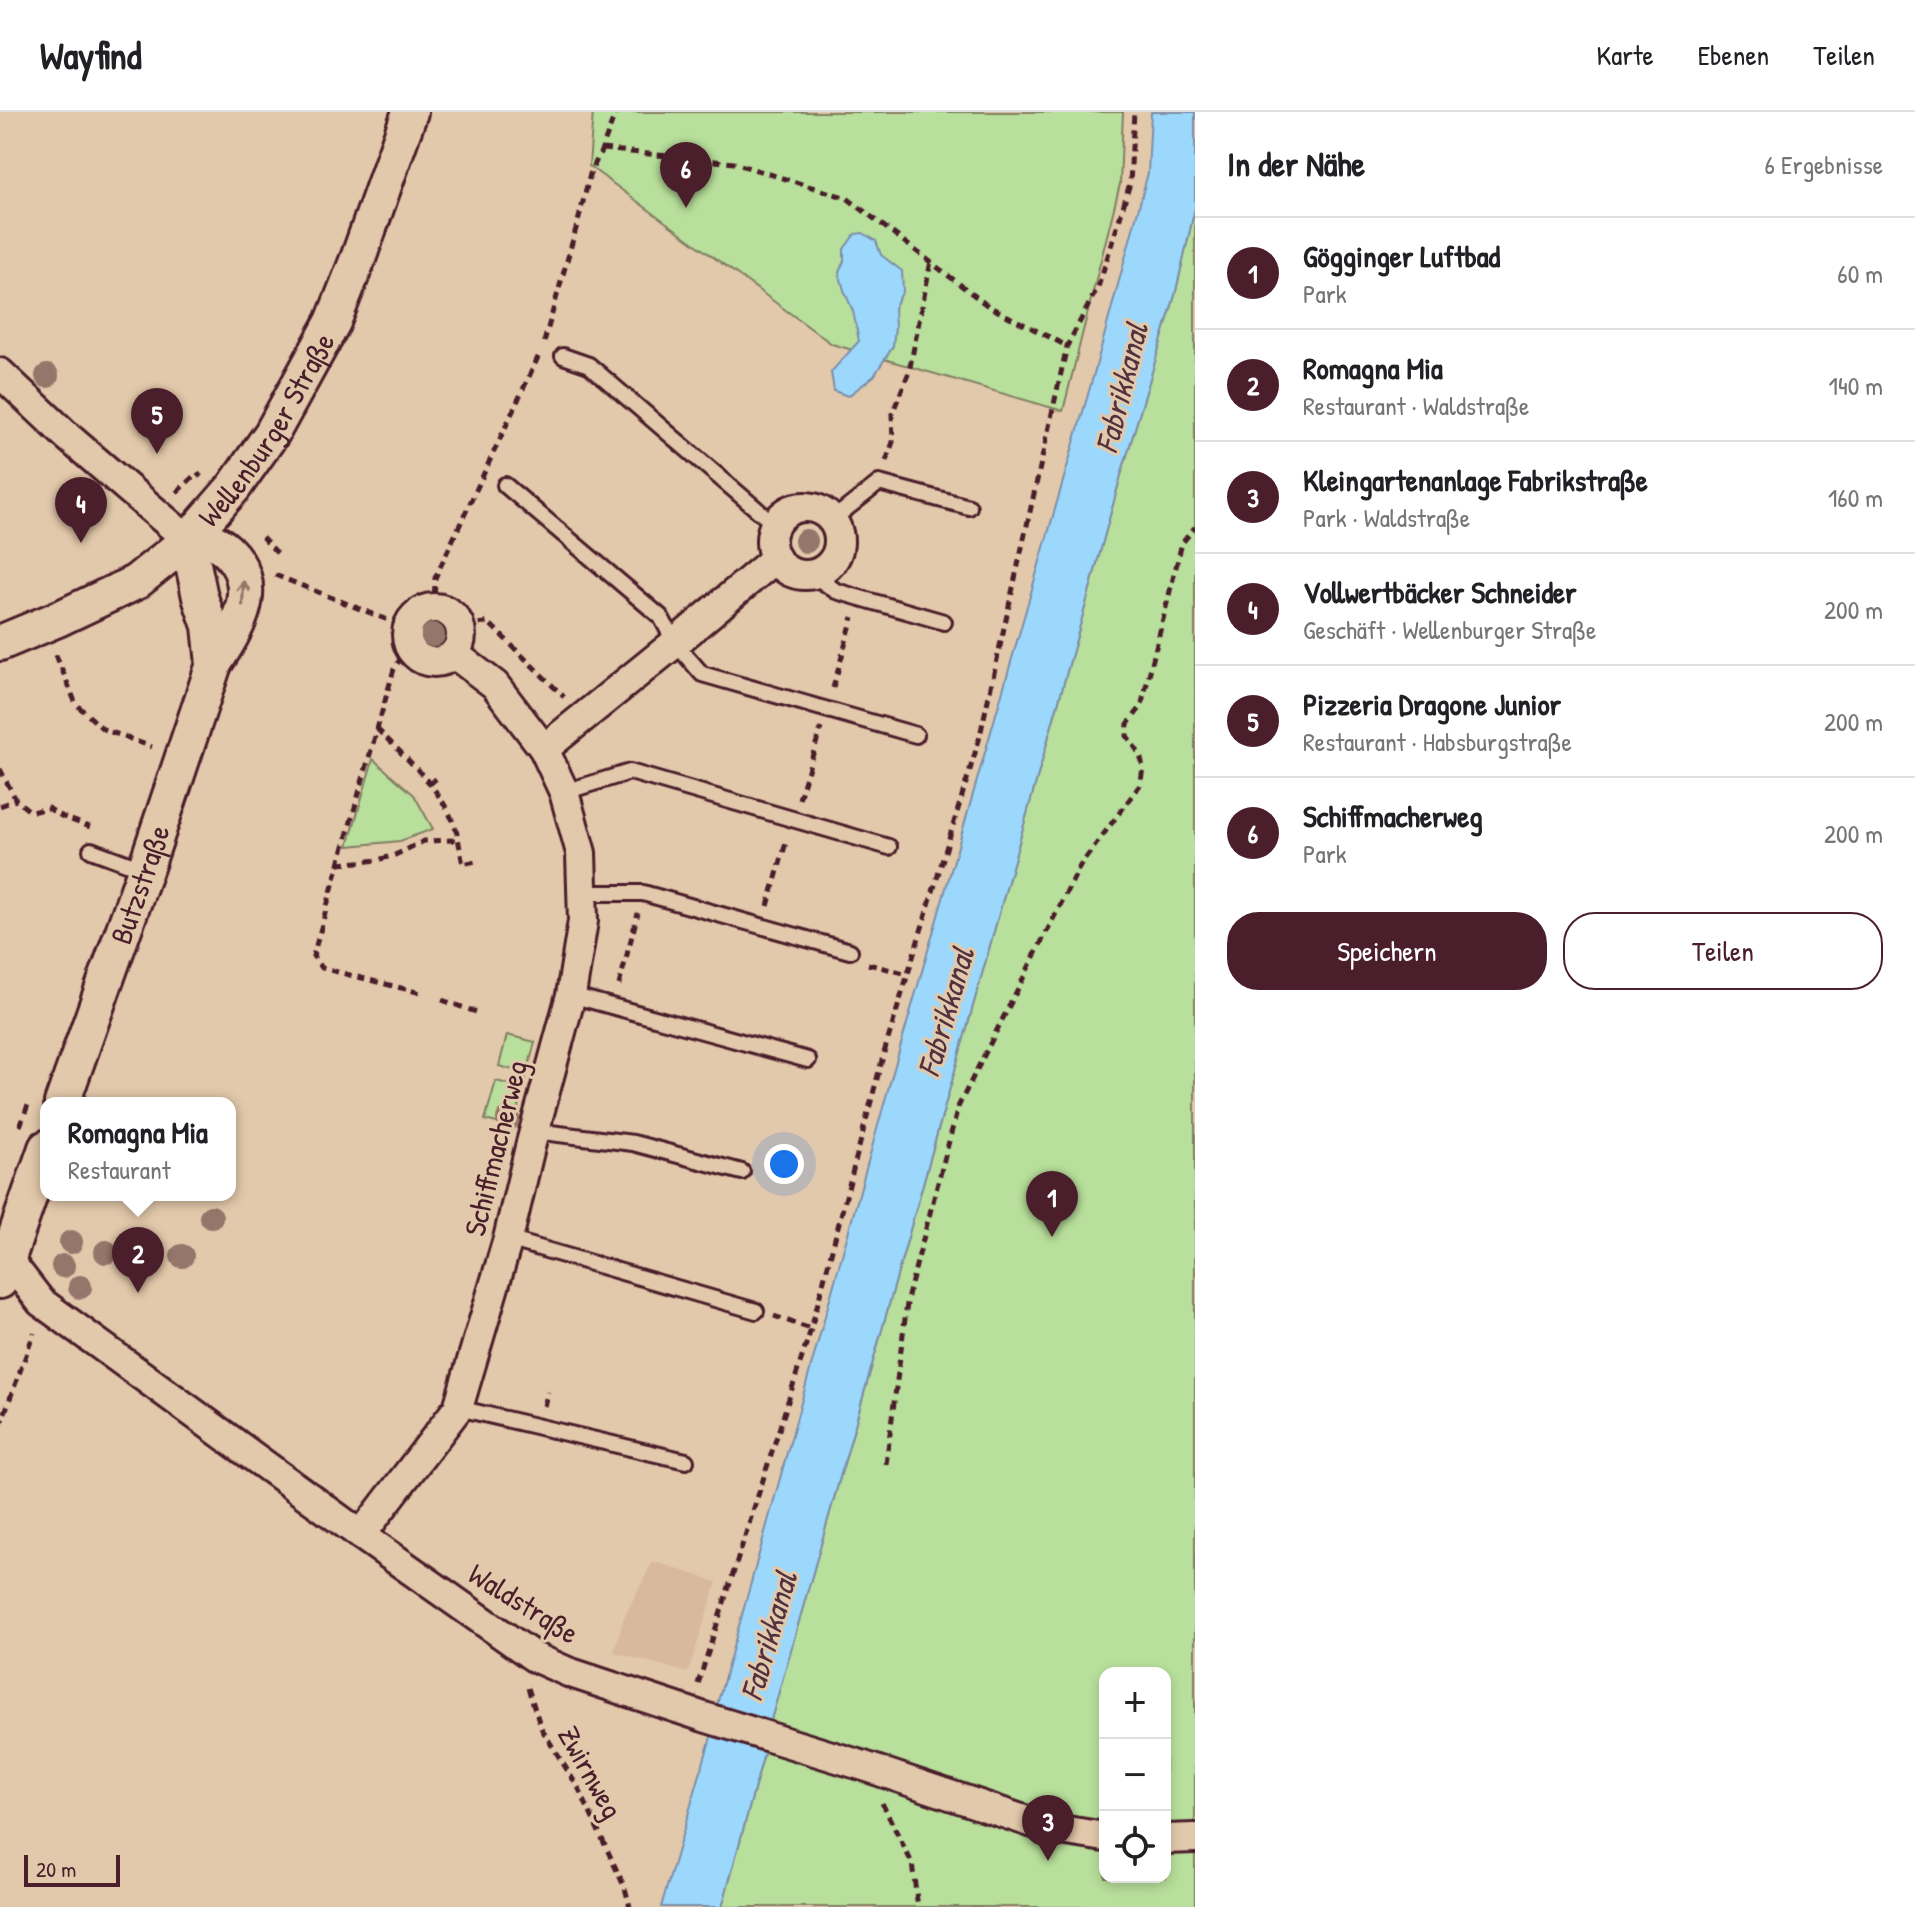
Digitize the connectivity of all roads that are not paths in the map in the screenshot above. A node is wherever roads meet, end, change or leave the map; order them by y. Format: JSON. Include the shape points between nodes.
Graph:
{"nodes":[{"id":1,"x":410,"y":112,"type":"edge"},
{"id":2,"x":563,"y":356,"type":"dead end"},
{"id":3,"x":0,"y":373,"type":"edge"},
{"id":4,"x":505,"y":485,"type":"dead end"},
{"id":5,"x":969,"y":507,"type":"dead end"},
{"id":6,"x":832,"y":520,"type":"junction"},
{"id":7,"x":775,"y":525,"type":"junction"},
{"id":8,"x":188,"y":540,"type":"junction"},
{"id":9,"x":776,"y":558,"type":"junction"},
{"id":10,"x":812,"y":574,"type":"junction"},
{"id":11,"x":944,"y":622,"type":"dead end"},
{"id":12,"x":457,"y":641,"type":"junction"},
{"id":13,"x":0,"y":643,"type":"edge"},
{"id":14,"x":675,"y":643,"type":"junction"},
{"id":15,"x":214,"y":664,"type":"junction"},
{"id":16,"x":916,"y":735,"type":"dead end"},
{"id":17,"x":544,"y":749,"type":"junction"},
{"id":18,"x":564,"y":792,"type":"junction"},
{"id":19,"x":889,"y":847,"type":"dead end"},
{"id":20,"x":91,"y":850,"type":"dead end"},
{"id":21,"x":145,"y":870,"type":"junction"},
{"id":22,"x":583,"y":893,"type":"junction"},
{"id":23,"x":850,"y":951,"type":"road end"},
{"id":24,"x":571,"y":995,"type":"junction"},
{"id":25,"x":808,"y":1060,"type":"dead end"},
{"id":26,"x":64,"y":1097,"type":"edge"},
{"id":27,"x":534,"y":1131,"type":"junction"},
{"id":28,"x":40,"y":1164,"type":"edge"},
{"id":29,"x":742,"y":1172,"type":"dead end"},
{"id":30,"x":508,"y":1239,"type":"junction"},
{"id":31,"x":3,"y":1262,"type":"edge"},
{"id":32,"x":756,"y":1311,"type":"road end"},
{"id":33,"x":458,"y":1408,"type":"junction"},
{"id":34,"x":686,"y":1461,"type":"dead end"},
{"id":35,"x":361,"y":1535,"type":"junction"},
{"id":36,"x":1099,"y":1836,"type":"edge"},
{"id":37,"x":1195,"y":1838,"type":"edge"},
{"id":38,"x":1171,"y":1839,"type":"edge"}],
"edges":[{"from":1,"to":8,"type":"street","name":"Wellenburger Straße","via":[[333,322],[272,433]]},
{"from":2,"to":7,"type":"lane","via":[[589,365]]},
{"from":3,"to":8,"type":"street"},
{"from":4,"to":14,"type":"lane","via":[[661,617]]},
{"from":5,"to":6,"type":"lane","via":[[879,483]]},
{"from":6,"to":7,"type":"street","via":[[817,509],[797,508]]},
{"from":6,"to":10,"type":"street","via":[[839,548],[829,564]]},
{"from":7,"to":9,"type":"street","via":[[771,542]]},
{"from":8,"to":13,"type":"street","name":"Wellenburger Straße","via":[[136,582]]},
{"from":8,"to":15,"type":"street","name":"Butzstraße"},
{"from":15,"to":8,"type":"street","name":"Butzstraße","one_way":true,"via":[[242,614],[245,586],[231,555],[215,542]]},
{"from":9,"to":10,"type":"street","via":[[792,572]]},
{"from":9,"to":14,"type":"street"},
{"from":10,"to":11,"type":"lane","via":[[836,591]]},
{"from":12,"to":12,"type":"street","name":"Schiffmacherweg","via":[[447,659],[421,659],[408,637],[411,621],[425,610],[443,610],[457,620]]},
{"from":12,"to":17,"type":"street","name":"Schiffmacherweg"},
{"from":14,"to":16,"type":"lane","via":[[702,674]]},
{"from":14,"to":17,"type":"street"},
{"from":15,"to":21,"type":"street","name":"Butzstraße"},
{"from":17,"to":18,"type":"street","name":"Schiffmacherweg"},
{"from":18,"to":19,"type":"lane","via":[[630,772]]},
{"from":18,"to":22,"type":"street","name":"Schiffmacherweg","via":[[581,853]]},
{"from":20,"to":21,"type":"lane"},
{"from":21,"to":26,"type":"street","name":"Butzstraße"},
{"from":22,"to":23,"type":"lane","via":[[643,893]]},
{"from":22,"to":24,"type":"street","name":"Schiffmacherweg"},
{"from":24,"to":25,"type":"lane"},
{"from":24,"to":27,"type":"street","name":"Schiffmacherweg"},
{"from":27,"to":29,"type":"lane","via":[[633,1143]]},
{"from":27,"to":30,"type":"street","name":"Schiffmacherweg"},
{"from":28,"to":31,"type":"street"},
{"from":30,"to":32,"type":"lane"},
{"from":30,"to":33,"type":"street","name":"Schiffmacherweg"},
{"from":31,"to":35,"type":"street","name":"Waldstraße","via":[[41,1302]]},
{"from":33,"to":34,"type":"lane"},
{"from":33,"to":35,"type":"street","name":"Schiffmacherweg"},
{"from":35,"to":36,"type":"street","name":"Waldstraße","via":[[530,1654],[568,1672],[1048,1828]]},
{"from":37,"to":38,"type":"street"}]}
